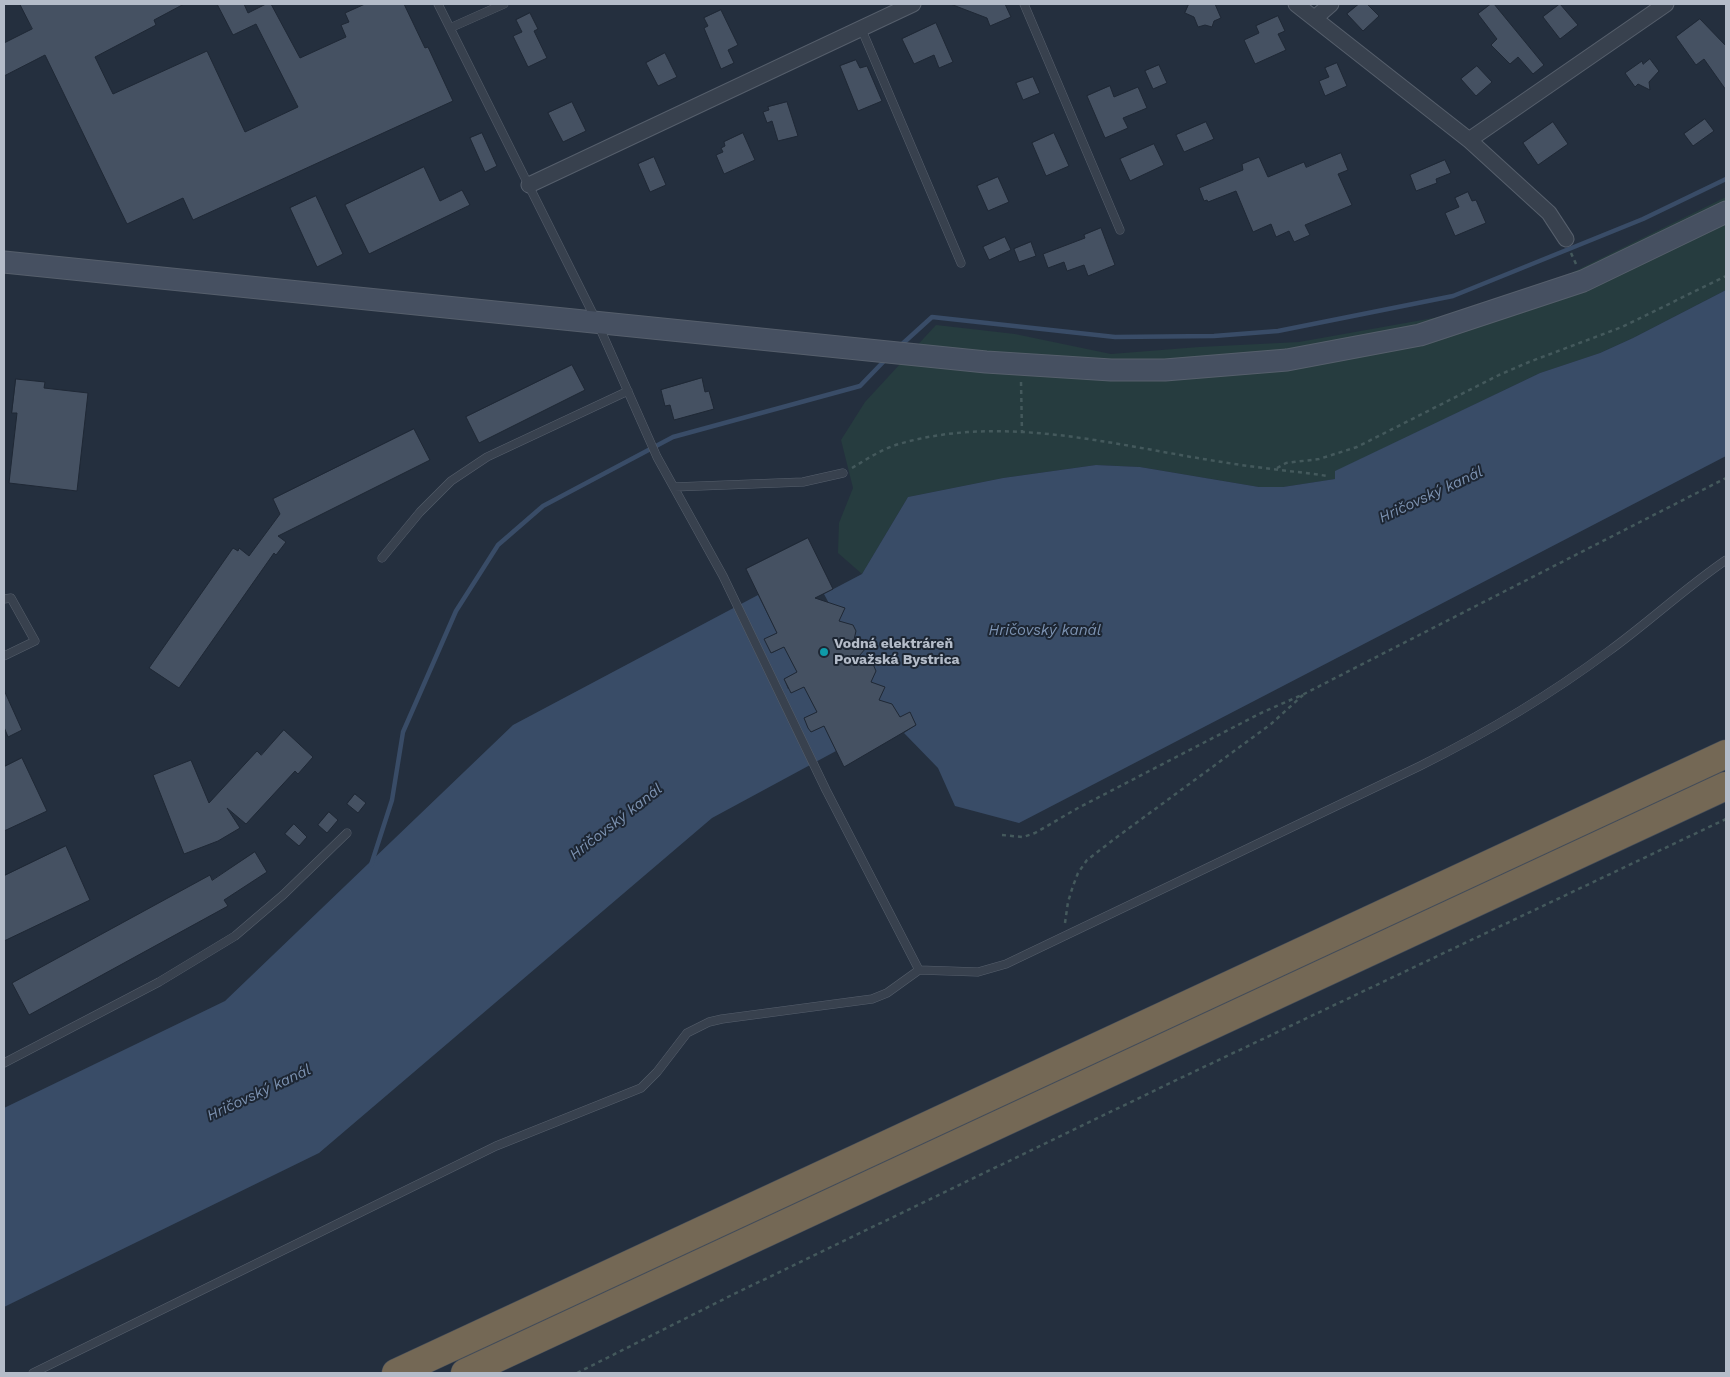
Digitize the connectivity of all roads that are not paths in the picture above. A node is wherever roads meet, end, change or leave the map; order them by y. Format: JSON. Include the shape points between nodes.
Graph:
{"nodes":[{"id":1,"x":438,"y":4,"type":"edge"},
{"id":2,"x":504,"y":4,"type":"edge"},
{"id":3,"x":913,"y":4,"type":"edge"},
{"id":4,"x":1024,"y":4,"type":"edge"},
{"id":5,"x":1296,"y":4,"type":"edge"},
{"id":6,"x":1331,"y":4,"type":"edge"},
{"id":7,"x":1666,"y":4,"type":"edge"},
{"id":8,"x":1316,"y":18,"type":"junction"},
{"id":9,"x":450,"y":28,"type":"junction"},
{"id":10,"x":861,"y":28,"type":"junction"},
{"id":11,"x":1469,"y":140,"type":"junction"},
{"id":12,"x":529,"y":185,"type":"junction"},
{"id":13,"x":1726,"y":212,"type":"edge"},
{"id":14,"x":1120,"y":230,"type":"dead end"},
{"id":15,"x":1566,"y":238,"type":"dead end"},
{"id":16,"x":4,"y":262,"type":"edge"},
{"id":17,"x":961,"y":263,"type":"dead end"},
{"id":18,"x":598,"y":324,"type":"junction"},
{"id":19,"x":628,"y":391,"type":"junction"},
{"id":20,"x":843,"y":473,"type":"road end"},
{"id":21,"x":674,"y":487,"type":"junction"},
{"id":22,"x":382,"y":558,"type":"dead end"},
{"id":23,"x":1726,"y":560,"type":"edge"},
{"id":24,"x":4,"y":599,"type":"edge"},
{"id":25,"x":4,"y":656,"type":"edge"},
{"id":26,"x":1726,"y":754,"type":"edge"},
{"id":27,"x":1726,"y":786,"type":"edge"},
{"id":28,"x":347,"y":833,"type":"dead end"},
{"id":29,"x":918,"y":970,"type":"junction"},
{"id":30,"x":4,"y":1063,"type":"edge"},
{"id":31,"x":33,"y":1373,"type":"edge"},
{"id":32,"x":396,"y":1373,"type":"edge"},
{"id":33,"x":465,"y":1373,"type":"edge"}],
"edges":[{"from":1,"to":9,"type":"lane"},
{"from":2,"to":9,"type":"lane"},
{"from":3,"to":10,"type":"street"},
{"from":4,"to":14,"type":"lane"},
{"from":5,"to":8,"type":"street"},
{"from":6,"to":8,"type":"street"},
{"from":7,"to":11,"type":"street"},
{"from":8,"to":11,"type":"street"},
{"from":9,"to":12,"type":"lane"},
{"from":10,"to":12,"type":"street"},
{"from":10,"to":17,"type":"lane"},
{"from":11,"to":15,"type":"street","via":[[1549,213]]},
{"from":12,"to":18,"type":"lane"},
{"from":13,"to":18,"type":"main road","via":[[1583,281],[1420,335],[1287,360],[1165,370],[1021,365]]},
{"from":16,"to":18,"type":"main road"},
{"from":18,"to":19,"type":"lane"},
{"from":19,"to":21,"type":"lane"},
{"from":19,"to":22,"type":"lane","via":[[486,457],[451,481]]},
{"from":20,"to":21,"type":"lane","via":[[803,482]]},
{"from":21,"to":29,"type":"lane","via":[[723,576],[826,790]]},
{"from":23,"to":29,"type":"lane","via":[[1609,652],[1464,744],[1006,964],[978,972]]},
{"from":24,"to":25,"type":"lane","via":[[10,598],[35,641]]},
{"from":26,"to":32,"type":"highway"},
{"from":27,"to":33,"type":"highway"},
{"from":28,"to":30,"type":"lane","via":[[235,936],[150,987]]},
{"from":29,"to":31,"type":"lane","via":[[887,993],[872,999],[722,1019],[697,1027],[679,1041],[641,1088],[496,1146]]}]}
